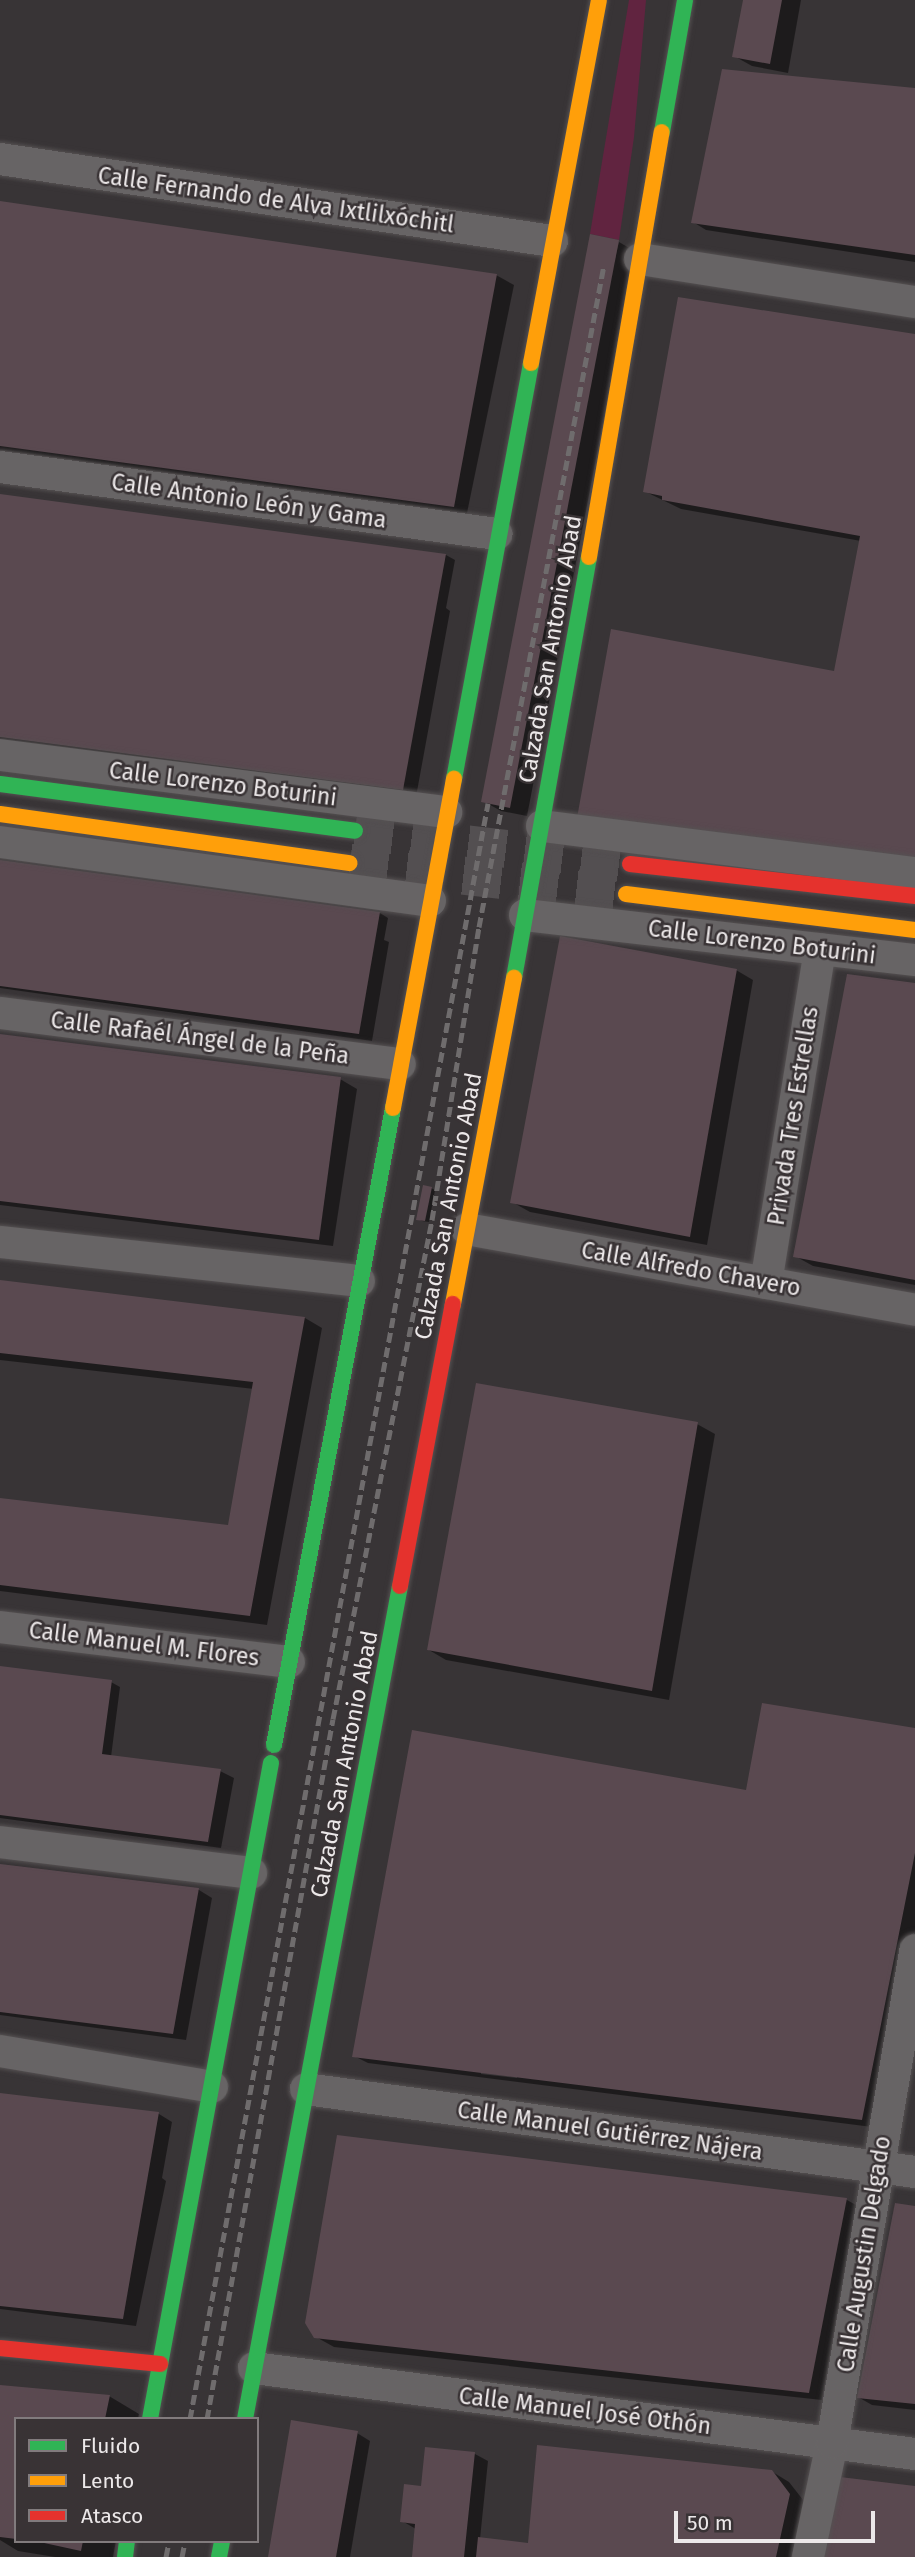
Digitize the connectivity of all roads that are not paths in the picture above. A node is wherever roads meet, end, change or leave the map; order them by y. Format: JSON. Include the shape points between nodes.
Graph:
{"nodes":[{"id":1,"x":599,"y":0,"type":"edge"},
{"id":2,"x":685,"y":0,"type":"edge"},
{"id":3,"x":0,"y":159,"type":"edge"},
{"id":4,"x":552,"y":241,"type":"junction"},
{"id":5,"x":640,"y":259,"type":"junction"},
{"id":6,"x":915,"y":302,"type":"edge"},
{"id":7,"x":0,"y":467,"type":"edge"},
{"id":8,"x":497,"y":534,"type":"junction"},
{"id":9,"x":0,"y":755,"type":"edge"},
{"id":10,"x":0,"y":784,"type":"edge"},
{"id":11,"x":446,"y":812,"type":"junction"},
{"id":12,"x":0,"y":814,"type":"edge"},
{"id":13,"x":542,"y":827,"type":"junction"},
{"id":14,"x":355,"y":831,"type":"tunnel mouth"},
{"id":15,"x":0,"y":842,"type":"edge"},
{"id":16,"x":350,"y":863,"type":"tunnel mouth"},
{"id":17,"x":630,"y":864,"type":"tunnel mouth"},
{"id":18,"x":915,"y":873,"type":"edge"},
{"id":19,"x":626,"y":894,"type":"tunnel mouth"},
{"id":20,"x":915,"y":897,"type":"edge"},
{"id":21,"x":430,"y":901,"type":"junction"},
{"id":22,"x":526,"y":915,"type":"junction"},
{"id":23,"x":915,"y":930,"type":"edge"},
{"id":24,"x":820,"y":949,"type":"junction"},
{"id":25,"x":915,"y":960,"type":"edge"},
{"id":26,"x":0,"y":1013,"type":"edge"},
{"id":27,"x":400,"y":1064,"type":"junction"},
{"id":28,"x":467,"y":1229,"type":"junction"},
{"id":29,"x":0,"y":1242,"type":"edge"},
{"id":30,"x":359,"y":1281,"type":"junction"},
{"id":31,"x":766,"y":1283,"type":"junction"},
{"id":32,"x":915,"y":1310,"type":"edge"},
{"id":33,"x":0,"y":1627,"type":"edge"},
{"id":34,"x":289,"y":1662,"type":"junction"},
{"id":35,"x":274,"y":1745,"type":"dead end"},
{"id":36,"x":271,"y":1763,"type":"dead end"},
{"id":37,"x":0,"y":1842,"type":"edge"},
{"id":38,"x":251,"y":1873,"type":"junction"},
{"id":39,"x":915,"y":1950,"type":"edge"},
{"id":40,"x":0,"y":2051,"type":"edge"},
{"id":41,"x":212,"y":2087,"type":"junction"},
{"id":42,"x":306,"y":2089,"type":"junction"},
{"id":43,"x":878,"y":2167,"type":"junction"},
{"id":44,"x":915,"y":2172,"type":"edge"},
{"id":45,"x":0,"y":2348,"type":"edge"},
{"id":46,"x":160,"y":2364,"type":"junction"},
{"id":47,"x":254,"y":2368,"type":"junction"},
{"id":48,"x":150,"y":2417,"type":"edge"},
{"id":49,"x":245,"y":2417,"type":"edge"},
{"id":50,"x":832,"y":2443,"type":"junction"},
{"id":51,"x":915,"y":2454,"type":"edge"},
{"id":52,"x":808,"y":2557,"type":"edge"}],
"edges":[{"from":1,"to":4,"type":"main road"},
{"from":2,"to":5,"type":"main road","name":"Calzada San Antonio Abad"},
{"from":3,"to":4,"type":"street","name":"Calle Fernando de Alva Ixtlilxóchitl"},
{"from":4,"to":8,"type":"main road"},
{"from":5,"to":6,"type":"street"},
{"from":5,"to":13,"type":"main road","name":"Calzada San Antonio Abad"},
{"from":7,"to":8,"type":"street","name":"Calle Antonio León y Gama"},
{"from":8,"to":11,"type":"main road"},
{"from":9,"to":11,"type":"street","name":"Calle Lorenzo Boturini"},
{"from":10,"to":14,"type":"main road","name":"Calle Lorenzo Boturini"},
{"from":11,"to":21,"type":"main road"},
{"from":12,"to":16,"type":"main road"},
{"from":13,"to":18,"type":"street"},
{"from":13,"to":22,"type":"main road","name":"Calzada San Antonio Abad"},
{"from":15,"to":21,"type":"street"},
{"from":17,"to":20,"type":"main road"},
{"from":19,"to":23,"type":"main road","name":"Calle Lorenzo Boturini"},
{"from":21,"to":27,"type":"main road"},
{"from":22,"to":24,"type":"street","name":"Calle Lorenzo Boturini"},
{"from":22,"to":28,"type":"main road","name":"Calzada San Antonio Abad"},
{"from":24,"to":25,"type":"street","name":"Calle Lorenzo Boturini"},
{"from":24,"to":31,"type":"street","name":"Privada Tres Estrellas"},
{"from":26,"to":27,"type":"street","name":"Calle Rafaél Ángel de la Peña"},
{"from":27,"to":30,"type":"main road"},
{"from":28,"to":31,"type":"street","name":"Calle Alfredo Chavero"},
{"from":28,"to":42,"type":"main road","name":"Calzada San Antonio Abad"},
{"from":29,"to":30,"type":"street"},
{"from":30,"to":34,"type":"main road"},
{"from":31,"to":32,"type":"street","name":"Calle Alfredo Chavero"},
{"from":33,"to":34,"type":"street","name":"Calle Manuel M. Flores"},
{"from":34,"to":35,"type":"main road"},
{"from":36,"to":38,"type":"main road"},
{"from":37,"to":38,"type":"street"},
{"from":38,"to":41,"type":"main road"},
{"from":39,"to":43,"type":"street","name":"Calle Augustin Delgado"},
{"from":40,"to":41,"type":"street"},
{"from":41,"to":46,"type":"main road"},
{"from":42,"to":43,"type":"street","name":"Calle Manuel Gutiérrez Nájera"},
{"from":42,"to":47,"type":"main road","name":"Calzada San Antonio Abad"},
{"from":43,"to":44,"type":"street","name":"Calle Manuel Gutiérrez Nájera"},
{"from":43,"to":50,"type":"street","name":"Calle Augustin Delgado"},
{"from":45,"to":46,"type":"main road"},
{"from":46,"to":48,"type":"main road"},
{"from":47,"to":49,"type":"main road","name":"Calzada San Antonio Abad"},
{"from":47,"to":50,"type":"street","name":"Calle Manuel José Othón"},
{"from":50,"to":51,"type":"street","name":"Calle Manuel José Othón"},
{"from":50,"to":52,"type":"street","name":"Calle Augustin Delgado"}]}
